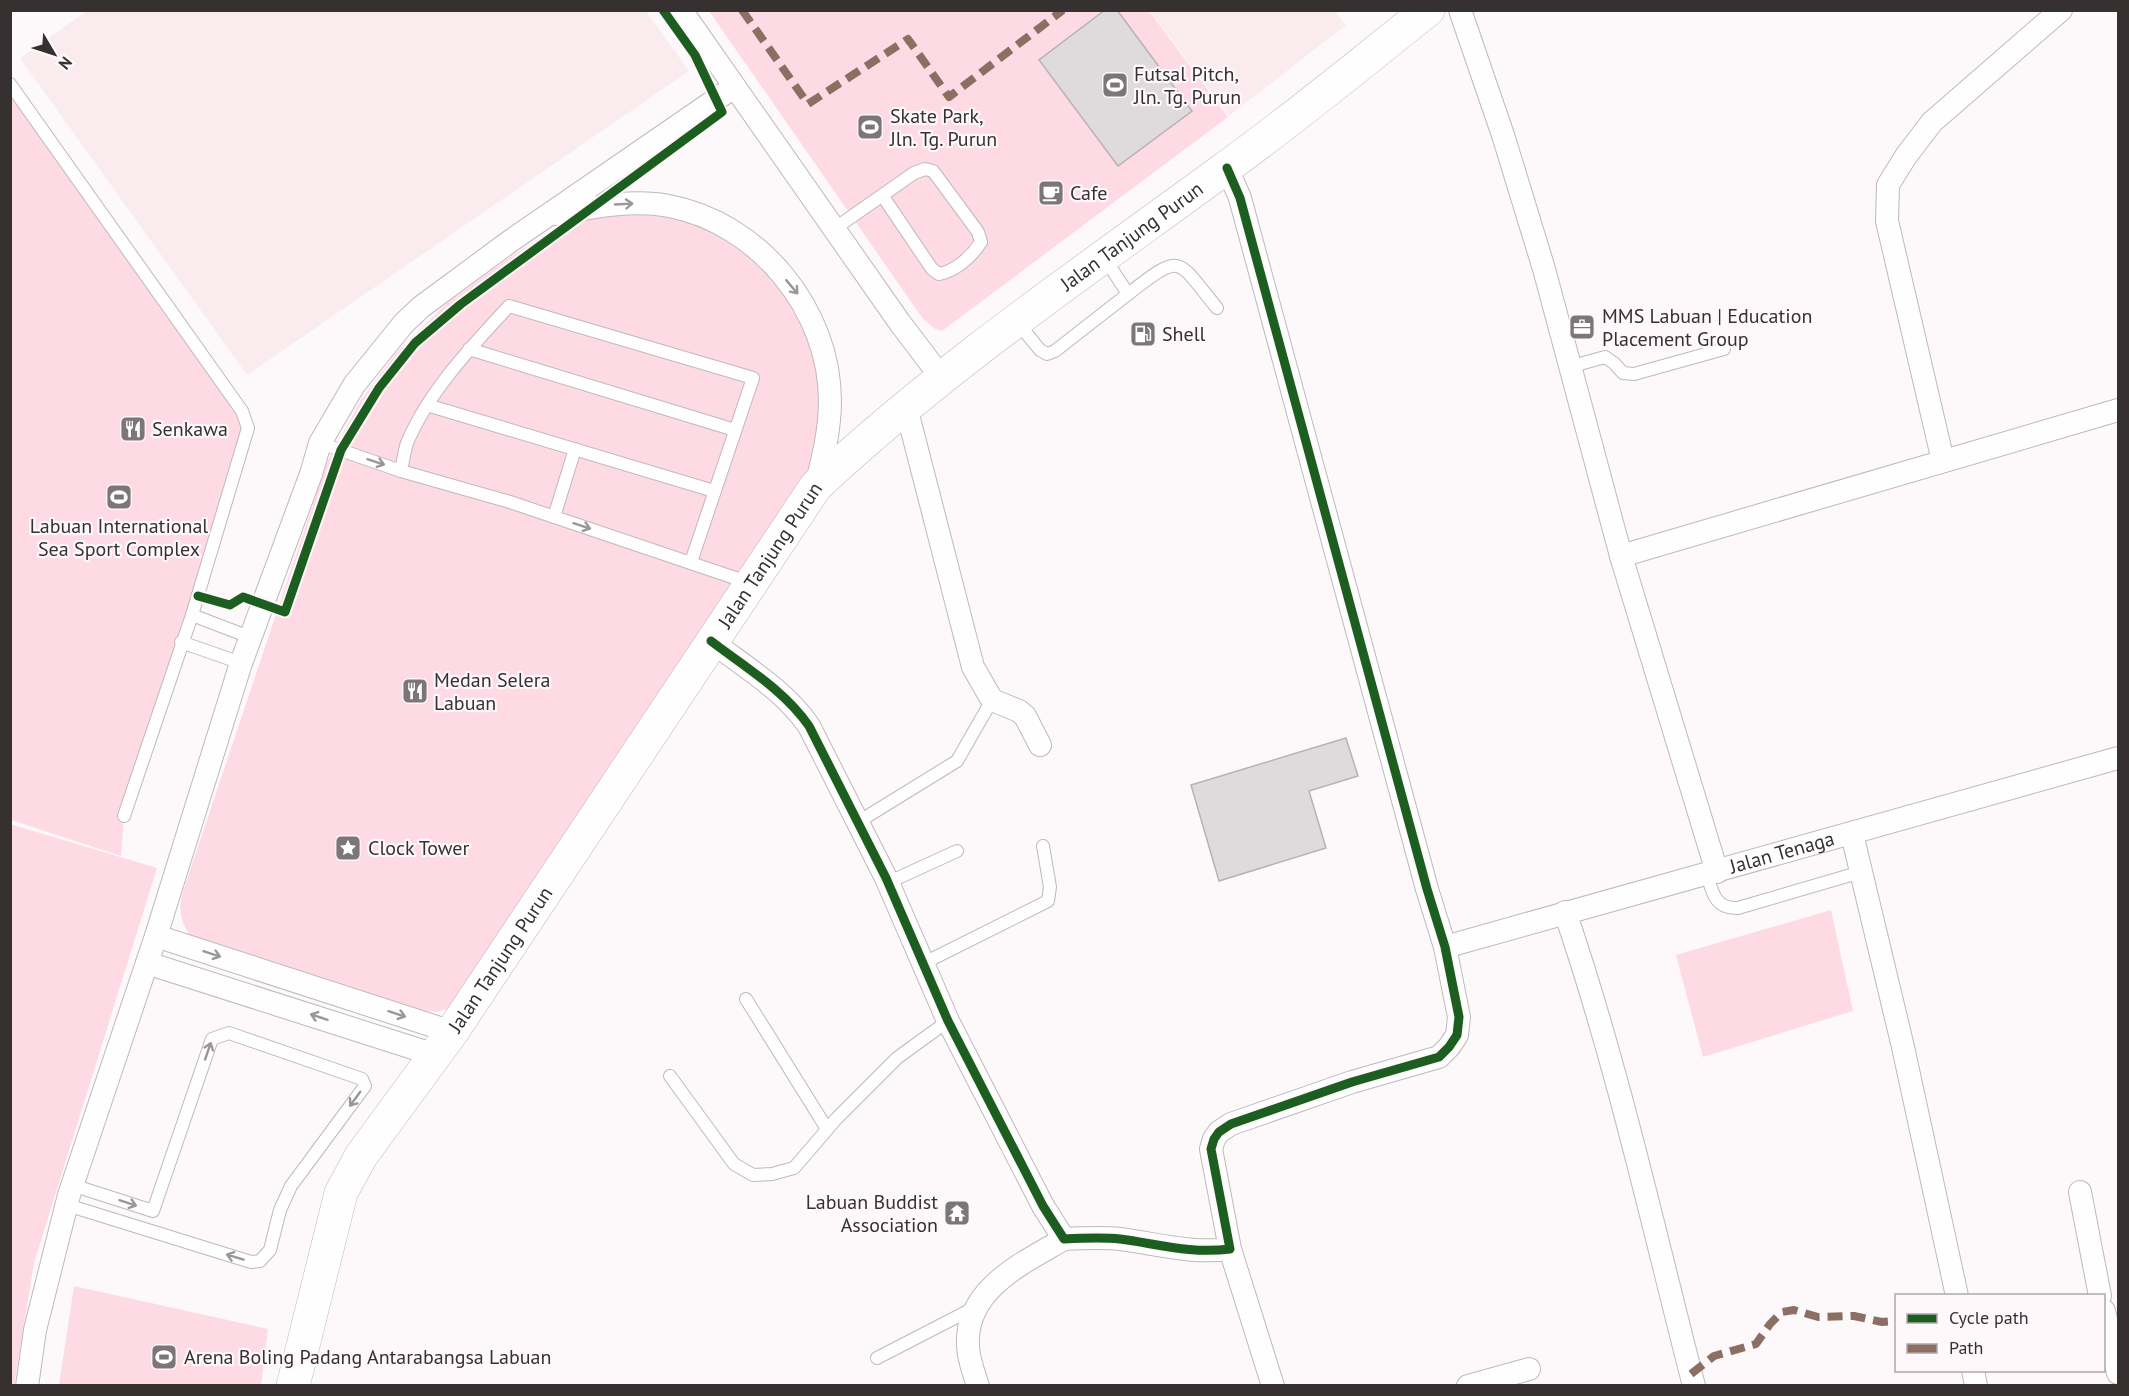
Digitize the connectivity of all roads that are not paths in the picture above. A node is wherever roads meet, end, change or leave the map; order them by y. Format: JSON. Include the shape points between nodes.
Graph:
{"nodes":[{"id":1,"x":681,"y":10,"type":"edge"},
{"id":2,"x":1428,"y":10,"type":"edge"},
{"id":3,"x":1460,"y":10,"type":"edge"},
{"id":4,"x":2061,"y":10,"type":"edge"},
{"id":5,"x":10,"y":84,"type":"edge"},
{"id":6,"x":734,"y":87,"type":"junction"},
{"id":7,"x":1227,"y":168,"type":"junction"},
{"id":8,"x":882,"y":195,"type":"junction"},
{"id":9,"x":546,"y":216,"type":"junction"},
{"id":10,"x":834,"y":229,"type":"junction"},
{"id":11,"x":1104,"y":256,"type":"junction"},
{"id":12,"x":1128,"y":294,"type":"junction"},
{"id":13,"x":1217,"y":308,"type":"dead end"},
{"id":14,"x":1017,"y":322,"type":"junction"},
{"id":15,"x":469,"y":349,"type":"junction"},
{"id":16,"x":1724,"y":349,"type":"dead end"},
{"id":17,"x":1569,"y":367,"type":"junction"},
{"id":18,"x":941,"y":377,"type":"junction"},
{"id":19,"x":428,"y":405,"type":"junction"},
{"id":20,"x":906,"y":407,"type":"junction"},
{"id":21,"x":2118,"y":410,"type":"edge"},
{"id":22,"x":735,"y":430,"type":"junction"},
{"id":23,"x":320,"y":443,"type":"junction"},
{"id":24,"x":575,"y":449,"type":"junction"},
{"id":25,"x":1943,"y":461,"type":"junction"},
{"id":26,"x":401,"y":471,"type":"junction"},
{"id":27,"x":816,"y":486,"type":"junction"},
{"id":28,"x":714,"y":491,"type":"junction"},
{"id":29,"x":554,"y":517,"type":"junction"},
{"id":30,"x":1621,"y":556,"type":"junction"},
{"id":31,"x":691,"y":562,"type":"junction"},
{"id":32,"x":752,"y":583,"type":"junction"},
{"id":33,"x":192,"y":615,"type":"junction"},
{"id":34,"x":252,"y":638,"type":"junction"},
{"id":35,"x":711,"y":641,"type":"junction"},
{"id":36,"x":182,"y":642,"type":"junction"},
{"id":37,"x":241,"y":663,"type":"junction"},
{"id":38,"x":992,"y":700,"type":"junction"},
{"id":39,"x":1040,"y":746,"type":"dead end"},
{"id":40,"x":2118,"y":758,"type":"edge"},
{"id":41,"x":124,"y":816,"type":"dead end"},
{"id":42,"x":858,"y":822,"type":"junction"},
{"id":43,"x":1852,"y":834,"type":"junction"},
{"id":44,"x":1042,"y":846,"type":"dead end"},
{"id":45,"x":957,"y":851,"type":"dead end"},
{"id":46,"x":1861,"y":872,"type":"junction"},
{"id":47,"x":1712,"y":873,"type":"junction"},
{"id":48,"x":887,"y":883,"type":"junction"},
{"id":49,"x":1565,"y":912,"type":"junction"},
{"id":50,"x":156,"y":936,"type":"junction"},
{"id":51,"x":1445,"y":947,"type":"junction"},
{"id":52,"x":147,"y":963,"type":"junction"},
{"id":53,"x":922,"y":964,"type":"junction"},
{"id":54,"x":746,"y":999,"type":"dead end"},
{"id":55,"x":948,"y":1021,"type":"junction"},
{"id":56,"x":443,"y":1043,"type":"junction"},
{"id":57,"x":670,"y":1076,"type":"dead end"},
{"id":58,"x":827,"y":1130,"type":"junction"},
{"id":59,"x":2080,"y":1192,"type":"dead end"},
{"id":60,"x":70,"y":1195,"type":"junction"},
{"id":61,"x":153,"y":1211,"type":"junction"},
{"id":62,"x":146,"y":1229,"type":"junction"},
{"id":63,"x":1064,"y":1239,"type":"junction"},
{"id":64,"x":1230,"y":1249,"type":"junction"},
{"id":65,"x":2106,"y":1287,"type":"edge"},
{"id":66,"x":1957,"y":1294,"type":"edge"},
{"id":67,"x":975,"y":1307,"type":"junction"},
{"id":68,"x":2105,"y":1319,"type":"edge"},
{"id":69,"x":877,"y":1358,"type":"dead end"},
{"id":70,"x":1529,"y":1369,"type":"dead end"},
{"id":71,"x":2118,"y":1373,"type":"edge"},
{"id":72,"x":27,"y":1386,"type":"edge"},
{"id":73,"x":293,"y":1386,"type":"edge"},
{"id":74,"x":978,"y":1386,"type":"edge"},
{"id":75,"x":1273,"y":1386,"type":"edge"},
{"id":76,"x":1468,"y":1386,"type":"edge"},
{"id":77,"x":1695,"y":1386,"type":"edge"}],
"edges":[{"from":1,"to":6,"type":"street"},
{"from":2,"to":7,"type":"street","name":"Jalan Tanjung Purun"},
{"from":3,"to":17,"type":"street","via":[[1544,269]]},
{"from":4,"to":25,"type":"street","via":[[1932,122],[1888,185],[1887,221]]},
{"from":5,"to":33,"type":"lane","via":[[242,411],[248,428]]},
{"from":6,"to":9,"type":"street"},
{"from":6,"to":10,"type":"street"},
{"from":7,"to":11,"type":"street","name":"Jalan Tanjung Purun"},
{"from":7,"to":51,"type":"street","via":[[1240,198]]},
{"from":8,"to":8,"type":"lane","via":[[914,172],[933,171],[978,232],[981,242],[957,266],[939,274]]},
{"from":8,"to":10,"type":"lane"},
{"from":9,"to":23,"type":"street","via":[[440,291],[404,323],[354,384]]},
{"from":9,"to":27,"type":"street","one_way":true,"via":[[599,205],[669,207],[703,216],[746,240],[771,262],[800,296],[823,347],[830,400]]},
{"from":10,"to":18,"type":"street"},
{"from":11,"to":12,"type":"lane"},
{"from":11,"to":14,"type":"street","name":"Jalan Tanjung Purun"},
{"from":12,"to":13,"type":"lane","via":[[1173,264],[1183,267]]},
{"from":12,"to":14,"type":"lane","via":[[1047,354]]},
{"from":14,"to":18,"type":"street","name":"Jalan Tanjung Purun"},
{"from":15,"to":19,"type":"lane"},
{"from":15,"to":22,"type":"lane"},
{"from":15,"to":22,"type":"lane","via":[[509,306],[753,378]]},
{"from":16,"to":17,"type":"lane","via":[[1634,374],[1623,373],[1605,357]]},
{"from":17,"to":30,"type":"street"},
{"from":18,"to":20,"type":"street","name":"Jalan Tanjung Purun"},
{"from":19,"to":24,"type":"lane"},
{"from":19,"to":26,"type":"lane","via":[[407,445]]},
{"from":20,"to":27,"type":"street","name":"Jalan Tanjung Purun"},
{"from":20,"to":38,"type":"street","via":[[973,667]]},
{"from":21,"to":25,"type":"street"},
{"from":22,"to":28,"type":"lane"},
{"from":23,"to":26,"type":"lane","one_way":true},
{"from":23,"to":34,"type":"street"},
{"from":24,"to":28,"type":"lane"},
{"from":24,"to":29,"type":"lane"},
{"from":25,"to":30,"type":"street"},
{"from":26,"to":29,"type":"lane"},
{"from":27,"to":32,"type":"street","name":"Jalan Tanjung Purun"},
{"from":28,"to":31,"type":"lane"},
{"from":29,"to":31,"type":"lane","one_way":true},
{"from":30,"to":47,"type":"street"},
{"from":31,"to":32,"type":"lane"},
{"from":32,"to":35,"type":"street","name":"Jalan Tanjung Purun"},
{"from":33,"to":34,"type":"lane"},
{"from":33,"to":36,"type":"lane"},
{"from":34,"to":37,"type":"street"},
{"from":35,"to":42,"type":"street","via":[[797,709]]},
{"from":35,"to":56,"type":"street","name":"Jalan Tanjung Purun"},
{"from":36,"to":37,"type":"lane"},
{"from":36,"to":41,"type":"lane"},
{"from":37,"to":50,"type":"street"},
{"from":38,"to":39,"type":"street","via":[[1025,716]]},
{"from":38,"to":42,"type":"lane","via":[[957,761]]},
{"from":40,"to":43,"type":"street","name":"Jalan Tenaga"},
{"from":42,"to":48,"type":"street"},
{"from":43,"to":46,"type":"street"},
{"from":43,"to":47,"type":"street","name":"Jalan Tenaga"},
{"from":44,"to":53,"type":"lane","via":[[1050,887],[1048,902]]},
{"from":45,"to":48,"type":"lane"},
{"from":46,"to":47,"type":"lane","via":[[1738,908],[1716,901]]},
{"from":46,"to":66,"type":"street"},
{"from":47,"to":49,"type":"street","name":"Jalan Tenaga"},
{"from":48,"to":53,"type":"street"},
{"from":49,"to":51,"type":"street","name":"Jalan Tenaga"},
{"from":49,"to":77,"type":"street","via":[[1624,1106]]},
{"from":50,"to":52,"type":"street"},
{"from":50,"to":56,"type":"street","one_way":true},
{"from":51,"to":64,"type":"street","via":[[1460,1017],[1457,1035],[1439,1057],[1231,1124],[1214,1139],[1211,1149]]},
{"from":56,"to":52,"type":"street","one_way":true},
{"from":52,"to":60,"type":"street"},
{"from":53,"to":55,"type":"street"},
{"from":54,"to":58,"type":"lane"},
{"from":55,"to":58,"type":"lane","via":[[897,1058]]},
{"from":55,"to":63,"type":"street","via":[[1043,1206]]},
{"from":56,"to":73,"type":"street","name":"Jalan Tanjung Purun","via":[[361,1156],[341,1193]]},
{"from":57,"to":58,"type":"lane","via":[[734,1164],[753,1174],[794,1168]]},
{"from":59,"to":65,"type":"street"},
{"from":60,"to":61,"type":"lane","one_way":true},
{"from":60,"to":62,"type":"lane"},
{"from":60,"to":72,"type":"street","via":[[35,1330]]},
{"from":61,"to":62,"type":"lane"},
{"from":61,"to":62,"type":"lane","one_way":true,"via":[[212,1040],[229,1033],[362,1079],[364,1086],[291,1186],[270,1250],[260,1261],[251,1262]]},
{"from":63,"to":64,"type":"street","via":[[1119,1239],[1207,1252]]},
{"from":63,"to":67,"type":"street","via":[[1011,1270]]},
{"from":64,"to":75,"type":"street"},
{"from":67,"to":69,"type":"lane"},
{"from":67,"to":74,"type":"street","via":[[968,1346]]},
{"from":68,"to":71,"type":"street"},
{"from":70,"to":76,"type":"street"}]}
